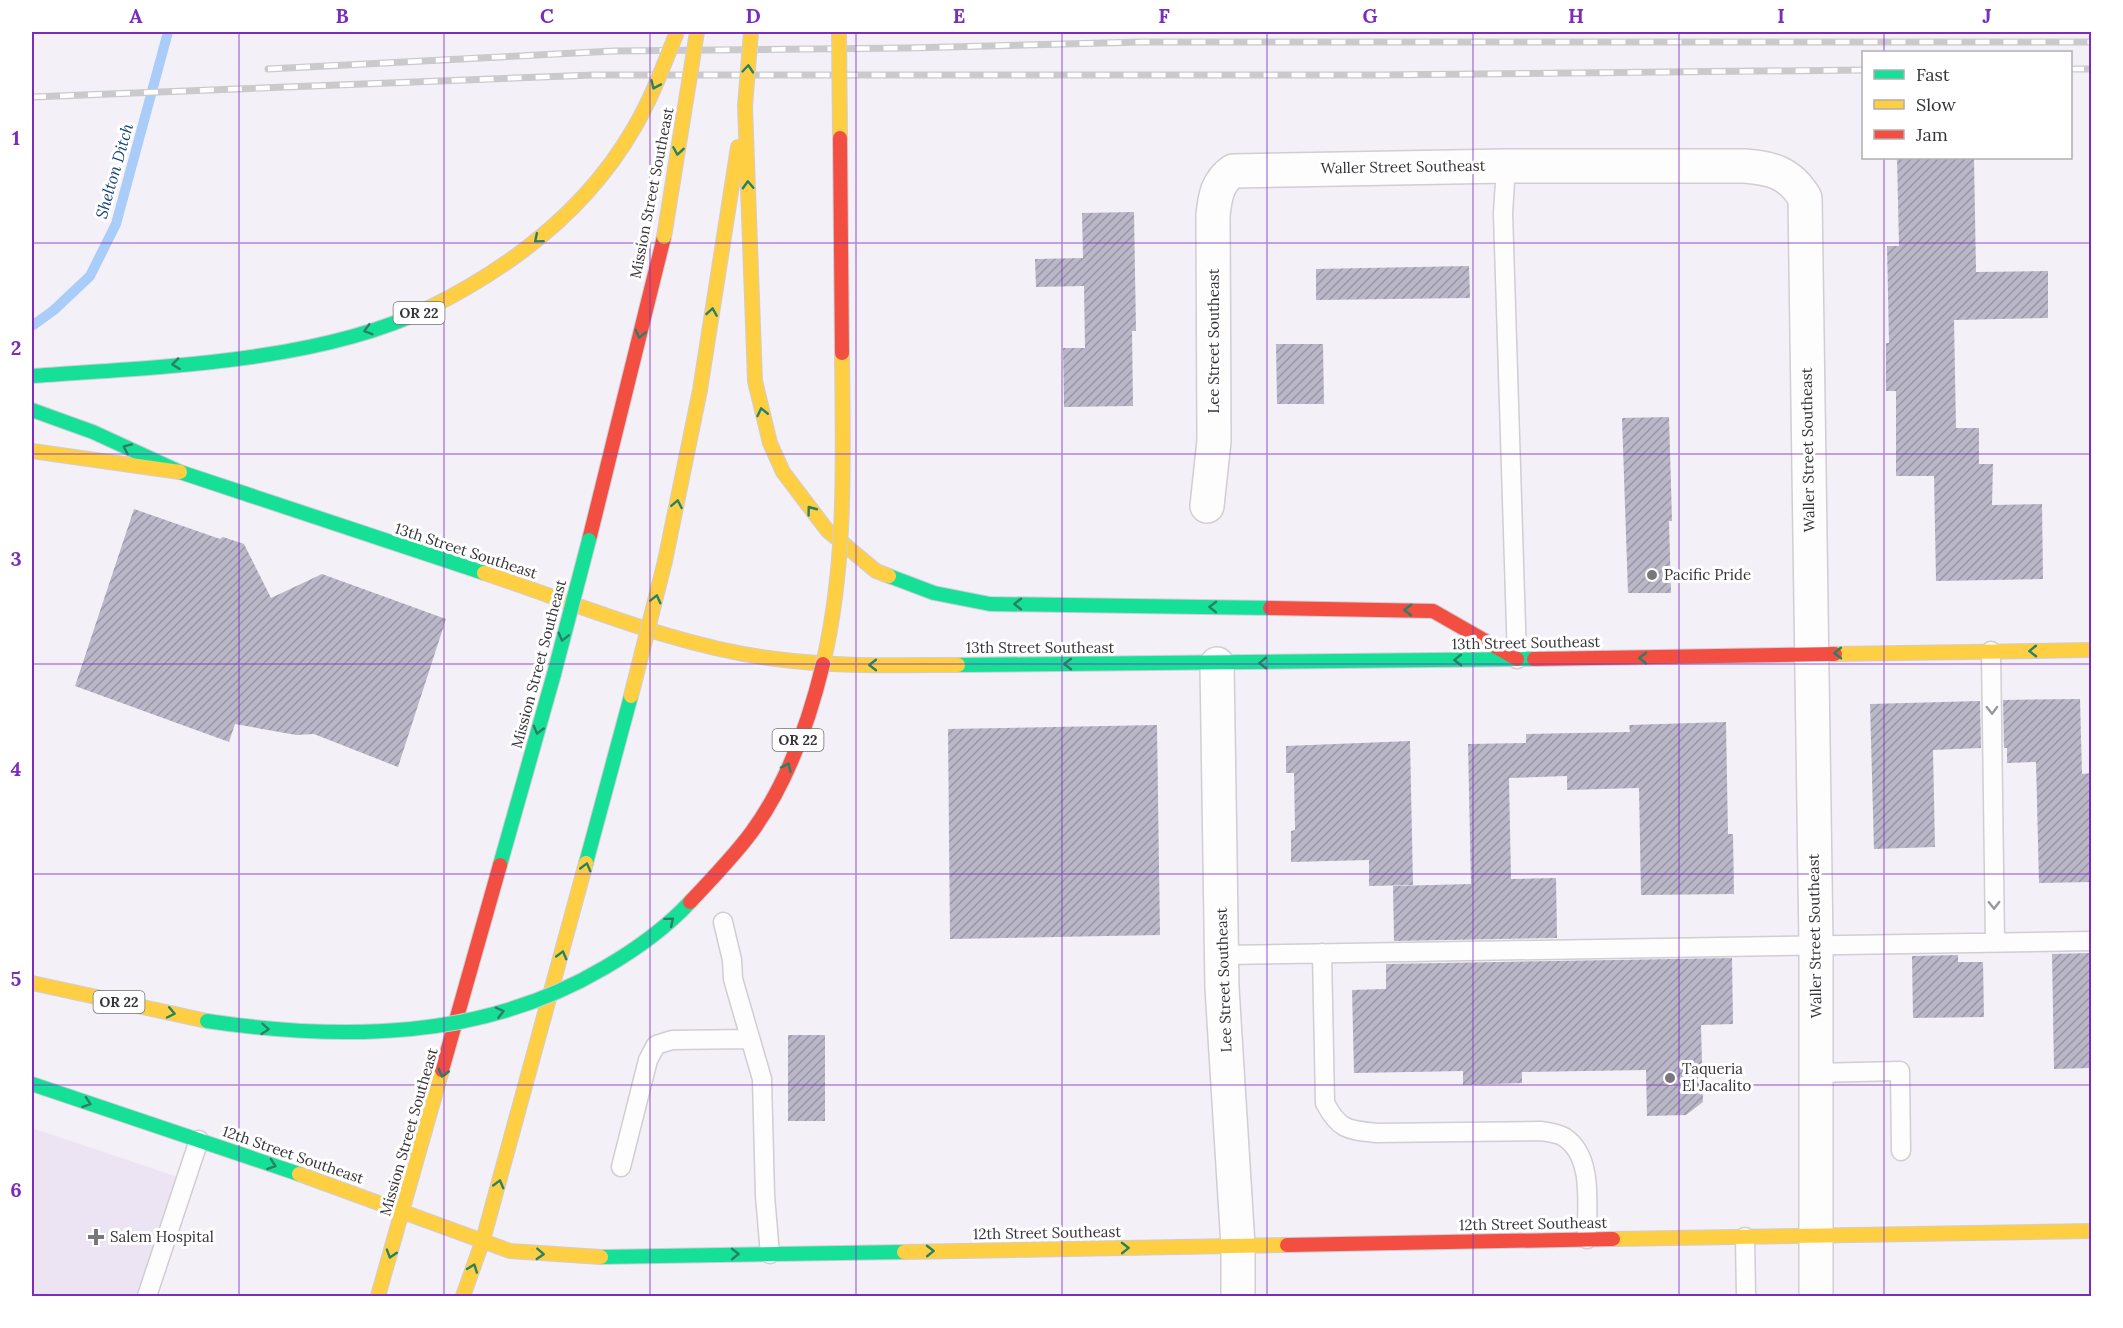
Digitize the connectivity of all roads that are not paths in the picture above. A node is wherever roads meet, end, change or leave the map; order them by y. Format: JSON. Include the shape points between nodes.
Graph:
{"nodes":[{"id":1,"x":677,"y":32,"type":"edge"},
{"id":2,"x":697,"y":32,"type":"edge"},
{"id":3,"x":751,"y":32,"type":"edge"},
{"id":4,"x":839,"y":32,"type":"edge"},
{"id":5,"x":745,"y":106,"type":"junction"},
{"id":6,"x":1506,"y":165,"type":"junction"},
{"id":7,"x":1225,"y":177,"type":"joint"},
{"id":8,"x":32,"y":376,"type":"edge"},
{"id":9,"x":32,"y":410,"type":"edge"},
{"id":10,"x":32,"y":451,"type":"edge"},
{"id":11,"x":180,"y":472,"type":"junction"},
{"id":12,"x":1207,"y":506,"type":"dead end"},
{"id":13,"x":2091,"y":650,"type":"edge"},
{"id":14,"x":1991,"y":651,"type":"junction"},
{"id":15,"x":1810,"y":653,"type":"junction"},
{"id":16,"x":1517,"y":659,"type":"junction"},
{"id":17,"x":1216,"y":664,"type":"junction"},
{"id":18,"x":723,"y":922,"type":"dead end"},
{"id":19,"x":2091,"y":940,"type":"edge"},
{"id":20,"x":1995,"y":942,"type":"junction"},
{"id":21,"x":1816,"y":945,"type":"junction"},
{"id":22,"x":1322,"y":953,"type":"junction"},
{"id":23,"x":1222,"y":955,"type":"junction"},
{"id":24,"x":32,"y":983,"type":"edge"},
{"id":25,"x":750,"y":1039,"type":"junction"},
{"id":26,"x":1815,"y":1073,"type":"junction"},
{"id":27,"x":32,"y":1084,"type":"edge"},
{"id":28,"x":199,"y":1140,"type":"junction"},
{"id":29,"x":1901,"y":1150,"type":"dead end"},
{"id":30,"x":621,"y":1167,"type":"dead end"},
{"id":31,"x":404,"y":1212,"type":"junction"},
{"id":32,"x":2091,"y":1231,"type":"edge"},
{"id":33,"x":1816,"y":1235,"type":"junction"},
{"id":34,"x":1745,"y":1237,"type":"junction"},
{"id":35,"x":1587,"y":1239,"type":"junction"},
{"id":36,"x":483,"y":1240,"type":"junction"},
{"id":37,"x":1238,"y":1246,"type":"junction"},
{"id":38,"x":770,"y":1254,"type":"junction"},
{"id":39,"x":147,"y":1296,"type":"edge"},
{"id":40,"x":378,"y":1296,"type":"edge"},
{"id":41,"x":463,"y":1296,"type":"edge"},
{"id":42,"x":1238,"y":1296,"type":"edge"},
{"id":43,"x":1746,"y":1296,"type":"edge"},
{"id":44,"x":1816,"y":1296,"type":"edge"}],
"edges":[{"from":1,"to":8,"type":"main road","number":"OR 22","one_way":true,"bridge":true,"via":[[635,127],[601,176],[559,222],[473,287],[415,315],[317,343],[159,366]]},
{"from":2,"to":31,"type":"main road","name":"Mission Street Southeast","one_way":true,"bridge":true,"via":[[664,237],[589,540]]},
{"from":5,"to":3,"type":"main road","one_way":true,"bridge":true},
{"from":24,"to":4,"type":"main road","number":"OR 22","one_way":true,"bridge":true,"via":[[261,1029],[372,1033],[439,1027],[516,1008],[576,984],[628,954],[675,918],[754,829],[789,765],[813,700],[832,621],[839,564],[843,440]]},
{"from":16,"to":5,"type":"main road","one_way":true,"via":[[1433,611],[990,604],[934,593],[876,571],[827,530],[783,472],[770,442],[755,381]]},
{"from":36,"to":5,"type":"main road","one_way":true,"bridge":true,"via":[[665,561],[700,390]]},
{"from":6,"to":7,"type":"street","name":"Waller Street Southeast","via":[[1245,169]]},
{"from":6,"to":15,"type":"street","name":"Waller Street Southeast","via":[[1745,166],[1770,168],[1798,185],[1805,198]]},
{"from":6,"to":16,"type":"lane","via":[[1503,213]]},
{"from":7,"to":12,"type":"street","name":"Lee Street Southeast","via":[[1215,194],[1214,441]]},
{"from":11,"to":9,"type":"main road","name":"13th Street Southeast","one_way":true,"via":[[93,432]]},
{"from":10,"to":11,"type":"main road"},
{"from":17,"to":11,"type":"main road","name":"13th Street Southeast","one_way":true,"via":[[834,665],[774,659],[697,644]]},
{"from":13,"to":14,"type":"main road","name":"13th Street Southeast","one_way":true},
{"from":14,"to":15,"type":"main road","name":"13th Street Southeast","one_way":true},
{"from":14,"to":20,"type":"lane","one_way":true},
{"from":15,"to":16,"type":"main road","name":"13th Street Southeast","one_way":true},
{"from":15,"to":21,"type":"street","name":"Waller Street Southeast"},
{"from":16,"to":17,"type":"main road","name":"13th Street Southeast","one_way":true},
{"from":17,"to":23,"type":"street","name":"Lee Street Southeast"},
{"from":18,"to":25,"type":"lane","via":[[733,979]]},
{"from":19,"to":20,"type":"lane"},
{"from":20,"to":21,"type":"lane"},
{"from":21,"to":22,"type":"lane"},
{"from":21,"to":26,"type":"street","name":"Waller Street Southeast"},
{"from":22,"to":23,"type":"lane"},
{"from":22,"to":35,"type":"lane","via":[[1325,1103],[1335,1122],[1355,1131],[1377,1133],[1541,1131],[1563,1136],[1578,1151],[1586,1177]]},
{"from":23,"to":37,"type":"street","name":"Lee Street Southeast"},
{"from":25,"to":30,"type":"lane","via":[[672,1040],[656,1045],[648,1060]]},
{"from":25,"to":38,"type":"lane","via":[[762,1079]]},
{"from":26,"to":29,"type":"lane","via":[[1900,1071]]},
{"from":26,"to":33,"type":"street","name":"Waller Street Southeast"},
{"from":27,"to":28,"type":"main road","name":"12th Street Southeast","one_way":true},
{"from":28,"to":31,"type":"main road","name":"12th Street Southeast","one_way":true},
{"from":28,"to":39,"type":"lane"},
{"from":31,"to":36,"type":"main road","name":"12th Street Southeast"},
{"from":31,"to":40,"type":"main road","name":"Mission Street Southeast","one_way":true},
{"from":32,"to":33,"type":"main road","name":"12th Street Southeast"},
{"from":33,"to":34,"type":"main road","name":"12th Street Southeast"},
{"from":33,"to":44,"type":"street","name":"Waller Street Southeast"},
{"from":34,"to":35,"type":"main road","name":"12th Street Southeast"},
{"from":34,"to":43,"type":"lane"},
{"from":35,"to":37,"type":"main road","name":"12th Street Southeast"},
{"from":36,"to":38,"type":"main road","name":"12th Street Southeast","one_way":true,"via":[[510,1251],[606,1257]]},
{"from":41,"to":36,"type":"main road","one_way":true},
{"from":38,"to":37,"type":"main road","name":"12th Street Southeast","one_way":true},
{"from":37,"to":42,"type":"street","name":"Lee Street Southeast"}]}
